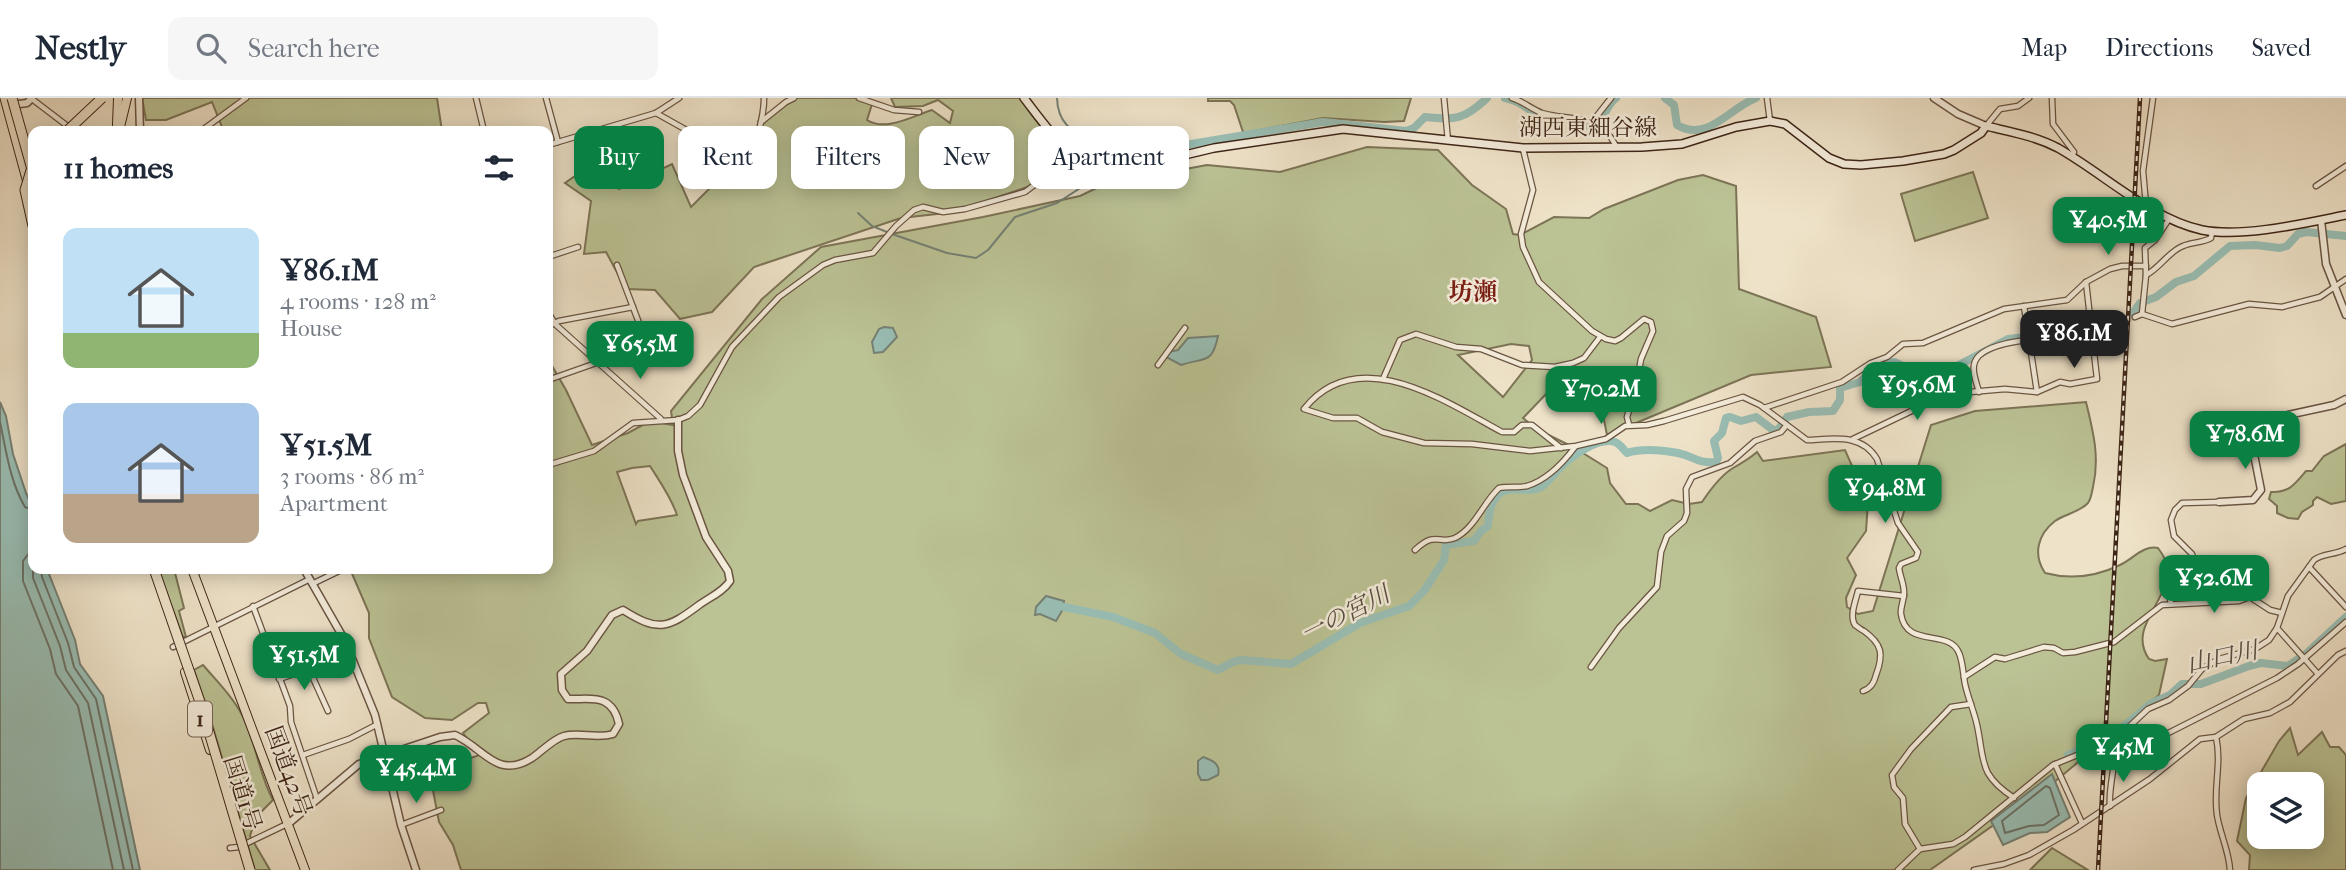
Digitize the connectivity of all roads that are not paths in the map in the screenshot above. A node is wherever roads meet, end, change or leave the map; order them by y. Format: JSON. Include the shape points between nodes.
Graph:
{"nodes":[{"id":1,"x":102,"y":98,"type":"edge"},
{"id":2,"x":108,"y":98,"type":"edge"},
{"id":3,"x":118,"y":98,"type":"edge"},
{"id":4,"x":127,"y":98,"type":"edge"},
{"id":5,"x":139,"y":98,"type":"edge"},
{"id":6,"x":246,"y":98,"type":"edge"},
{"id":7,"x":476,"y":98,"type":"edge"},
{"id":8,"x":546,"y":98,"type":"edge"},
{"id":9,"x":680,"y":98,"type":"edge"},
{"id":10,"x":764,"y":98,"type":"edge"},
{"id":11,"x":794,"y":98,"type":"edge"},
{"id":12,"x":859,"y":98,"type":"edge"},
{"id":13,"x":1024,"y":98,"type":"edge"},
{"id":14,"x":1444,"y":98,"type":"edge"},
{"id":15,"x":1512,"y":98,"type":"edge"},
{"id":16,"x":1611,"y":98,"type":"edge"},
{"id":17,"x":1767,"y":98,"type":"edge"},
{"id":18,"x":1934,"y":98,"type":"edge"},
{"id":19,"x":2029,"y":98,"type":"edge"},
{"id":20,"x":2052,"y":98,"type":"edge"},
{"id":21,"x":2153,"y":98,"type":"edge"},
{"id":22,"x":9,"y":99,"type":"edge"},
{"id":23,"x":32,"y":99,"type":"edge"},
{"id":24,"x":919,"y":112,"type":"dead end"},
{"id":25,"x":656,"y":113,"type":"junction"},
{"id":26,"x":1770,"y":121,"type":"junction"},
{"id":27,"x":760,"y":122,"type":"junction"},
{"id":28,"x":1592,"y":122,"type":"junction"},
{"id":29,"x":67,"y":126,"type":"edge"},
{"id":30,"x":72,"y":126,"type":"edge"},
{"id":31,"x":79,"y":126,"type":"edge"},
{"id":32,"x":118,"y":126,"type":"edge"},
{"id":33,"x":119,"y":126,"type":"edge"},
{"id":34,"x":140,"y":126,"type":"edge"},
{"id":35,"x":208,"y":126,"type":"edge"},
{"id":36,"x":483,"y":126,"type":"edge"},
{"id":37,"x":1048,"y":126,"type":"edge"},
{"id":38,"x":1986,"y":126,"type":"junction"},
{"id":39,"x":558,"y":142,"type":"junction"},
{"id":40,"x":1448,"y":142,"type":"junction"},
{"id":41,"x":553,"y":144,"type":"edge"},
{"id":42,"x":1616,"y":146,"type":"junction"},
{"id":43,"x":1523,"y":148,"type":"junction"},
{"id":44,"x":1189,"y":154,"type":"edge"},
{"id":45,"x":2071,"y":157,"type":"junction"},
{"id":46,"x":28,"y":158,"type":"edge"},
{"id":47,"x":28,"y":166,"type":"edge"},
{"id":48,"x":2346,"y":166,"type":"edge"},
{"id":49,"x":28,"y":177,"type":"edge"},
{"id":50,"x":28,"y":180,"type":"edge"},
{"id":51,"x":2316,"y":186,"type":"dead end"},
{"id":52,"x":1028,"y":188,"type":"edge"},
{"id":53,"x":28,"y":204,"type":"edge"},
{"id":54,"x":2146,"y":206,"type":"junction"},
{"id":55,"x":2346,"y":215,"type":"edge"},
{"id":56,"x":2169,"y":219,"type":"junction"},
{"id":57,"x":2321,"y":219,"type":"junction"},
{"id":58,"x":2212,"y":231,"type":"junction"},
{"id":59,"x":578,"y":247,"type":"dead end"},
{"id":60,"x":553,"y":255,"type":"edge"},
{"id":61,"x":617,"y":265,"type":"dead end"},
{"id":62,"x":2146,"y":266,"type":"junction"},
{"id":63,"x":2146,"y":275,"type":"junction"},
{"id":64,"x":2346,"y":279,"type":"edge"},
{"id":65,"x":2086,"y":282,"type":"junction"},
{"id":66,"x":2334,"y":287,"type":"junction"},
{"id":67,"x":2024,"y":306,"type":"junction"},
{"id":68,"x":634,"y":307,"type":"junction"},
{"id":69,"x":2142,"y":314,"type":"junction"},
{"id":70,"x":2346,"y":315,"type":"edge"},
{"id":71,"x":2135,"y":317,"type":"tunnel mouth"},
{"id":72,"x":553,"y":321,"type":"edge"},
{"id":73,"x":555,"y":324,"type":"junction"},
{"id":74,"x":2116,"y":326,"type":"tunnel mouth"},
{"id":75,"x":1185,"y":328,"type":"dead end"},
{"id":76,"x":2091,"y":332,"type":"junction"},
{"id":77,"x":1600,"y":337,"type":"junction"},
{"id":78,"x":2029,"y":339,"type":"junction"},
{"id":79,"x":599,"y":362,"type":"junction"},
{"id":80,"x":1158,"y":365,"type":"dead end"},
{"id":81,"x":553,"y":378,"type":"edge"},
{"id":82,"x":1382,"y":379,"type":"junction"},
{"id":83,"x":1979,"y":392,"type":"junction"},
{"id":84,"x":2037,"y":392,"type":"junction"},
{"id":85,"x":2346,"y":399,"type":"edge"},
{"id":86,"x":1764,"y":408,"type":"junction"},
{"id":87,"x":661,"y":420,"type":"junction"},
{"id":88,"x":678,"y":420,"type":"junction"},
{"id":89,"x":2248,"y":424,"type":"junction"},
{"id":90,"x":1629,"y":425,"type":"junction"},
{"id":91,"x":1786,"y":426,"type":"junction"},
{"id":92,"x":2210,"y":432,"type":"dead end"},
{"id":93,"x":1852,"y":439,"type":"junction"},
{"id":94,"x":1576,"y":446,"type":"junction"},
{"id":95,"x":1561,"y":448,"type":"junction"},
{"id":96,"x":553,"y":464,"type":"edge"},
{"id":97,"x":2219,"y":502,"type":"joint"},
{"id":98,"x":2346,"y":549,"type":"edge"},
{"id":99,"x":1415,"y":550,"type":"dead end"},
{"id":100,"x":2309,"y":567,"type":"junction"},
{"id":101,"x":153,"y":574,"type":"edge"},
{"id":102,"x":153,"y":574,"type":"edge"},
{"id":103,"x":194,"y":574,"type":"edge"},
{"id":104,"x":305,"y":574,"type":"edge"},
{"id":105,"x":330,"y":574,"type":"edge"},
{"id":106,"x":2200,"y":578,"type":"junction"},
{"id":107,"x":309,"y":582,"type":"junction"},
{"id":108,"x":1904,"y":596,"type":"junction"},
{"id":109,"x":2250,"y":597,"type":"junction"},
{"id":110,"x":2171,"y":604,"type":"junction"},
{"id":111,"x":253,"y":606,"type":"junction"},
{"id":112,"x":2346,"y":607,"type":"edge"},
{"id":113,"x":2282,"y":613,"type":"junction"},
{"id":114,"x":2346,"y":622,"type":"edge"},
{"id":115,"x":214,"y":627,"type":"junction"},
{"id":116,"x":2277,"y":628,"type":"junction"},
{"id":117,"x":175,"y":646,"type":"junction"},
{"id":118,"x":2346,"y":651,"type":"edge"},
{"id":119,"x":2304,"y":659,"type":"junction"},
{"id":120,"x":1591,"y":667,"type":"dead end"},
{"id":121,"x":2318,"y":674,"type":"junction"},
{"id":122,"x":1964,"y":677,"type":"junction"},
{"id":123,"x":279,"y":679,"type":"junction"},
{"id":124,"x":1863,"y":691,"type":"dead end"},
{"id":125,"x":1971,"y":704,"type":"junction"},
{"id":126,"x":328,"y":711,"type":"dead end"},
{"id":127,"x":378,"y":723,"type":"junction"},
{"id":128,"x":2216,"y":737,"type":"junction"},
{"id":129,"x":2116,"y":739,"type":"junction"},
{"id":130,"x":303,"y":755,"type":"junction"},
{"id":131,"x":385,"y":756,"type":"junction"},
{"id":132,"x":2115,"y":761,"type":"junction"},
{"id":133,"x":2055,"y":764,"type":"junction"},
{"id":134,"x":2014,"y":798,"type":"junction"},
{"id":135,"x":317,"y":799,"type":"junction"},
{"id":136,"x":2110,"y":806,"type":"junction"},
{"id":137,"x":441,"y":810,"type":"dead end"},
{"id":138,"x":2082,"y":823,"type":"junction"},
{"id":139,"x":288,"y":824,"type":"junction"},
{"id":140,"x":401,"y":825,"type":"junction"},
{"id":141,"x":235,"y":847,"type":"junction"},
{"id":142,"x":1920,"y":849,"type":"junction"},
{"id":143,"x":248,"y":870,"type":"edge"},
{"id":144,"x":305,"y":870,"type":"edge"},
{"id":145,"x":415,"y":870,"type":"edge"},
{"id":146,"x":1898,"y":870,"type":"edge"},
{"id":147,"x":1974,"y":870,"type":"edge"},
{"id":148,"x":2230,"y":870,"type":"edge"}],
"edges":[{"from":1,"to":30,"type":"highway","bridge":true},
{"from":2,"to":31,"type":"highway","bridge":true},
{"from":3,"to":32,"type":"highway"},
{"from":4,"to":33,"type":"highway"},
{"from":5,"to":34,"type":"street"},
{"from":6,"to":35,"type":"street"},
{"from":7,"to":36,"type":"street"},
{"from":8,"to":39,"type":"street"},
{"from":9,"to":25,"type":"street"},
{"from":10,"to":27,"type":"street"},
{"from":11,"to":27,"type":"street"},
{"from":12,"to":24,"type":"street","via":[[894,110]]},
{"from":13,"to":37,"type":"main road","name":"湖西東細谷線"},
{"from":14,"to":40,"type":"street"},
{"from":15,"to":28,"type":"street","via":[[1538,112]]},
{"from":16,"to":28,"type":"street"},
{"from":17,"to":26,"type":"street"},
{"from":18,"to":38,"type":"street"},
{"from":19,"to":38,"type":"street","via":[[2018,106],[2000,109]]},
{"from":20,"to":45,"type":"street","via":[[2053,124],[2072,146]]},
{"from":21,"to":54,"type":"street","via":[[2143,171]]},
{"from":22,"to":23,"type":"street","via":[[27,103]]},
{"from":22,"to":46,"type":"highway","bridge":true},
{"from":22,"to":47,"type":"highway"},
{"from":22,"to":50,"type":"highway","bridge":true},
{"from":23,"to":29,"type":"street"},
{"from":25,"to":27,"type":"street","via":[[740,161],[750,156]]},
{"from":25,"to":39,"type":"street"},
{"from":26,"to":38,"type":"main road","via":[[1785,124],[1829,158],[1861,165],[1944,154]]},
{"from":26,"to":42,"type":"main road","name":"湖西東細谷線","via":[[1682,144]]},
{"from":28,"to":42,"type":"street"},
{"from":38,"to":45,"type":"main road","via":[[2036,137]]},
{"from":39,"to":41,"type":"street"},
{"from":40,"to":43,"type":"main road","name":"湖西東細谷線"},
{"from":40,"to":44,"type":"main road","name":"湖西東細谷線","via":[[1343,129]]},
{"from":42,"to":43,"type":"main road","name":"湖西東細谷線"},
{"from":43,"to":77,"type":"street","via":[[1533,190],[1521,234],[1533,271],[1539,282]]},
{"from":45,"to":54,"type":"main road"},
{"from":48,"to":51,"type":"street"},
{"from":49,"to":53,"type":"highway","bridge":true},
{"from":52,"to":88,"type":"street","via":[[965,209],[914,210],[873,253],[822,265],[779,297],[732,347],[700,405]]},
{"from":54,"to":56,"type":"main road"},
{"from":55,"to":57,"type":"main road"},
{"from":56,"to":58,"type":"main road"},
{"from":56,"to":62,"type":"street","via":[[2147,245]]},
{"from":57,"to":58,"type":"main road"},
{"from":57,"to":66,"type":"street","via":[[2326,264]]},
{"from":58,"to":63,"type":"street","via":[[2207,241],[2182,246]]},
{"from":59,"to":60,"type":"street"},
{"from":61,"to":68,"type":"street"},
{"from":62,"to":63,"type":"street"},
{"from":62,"to":65,"type":"street","via":[[2122,266]]},
{"from":63,"to":69,"type":"street"},
{"from":64,"to":66,"type":"street"},
{"from":65,"to":67,"type":"street","via":[[2067,300]]},
{"from":65,"to":76,"type":"street"},
{"from":66,"to":69,"type":"street","via":[[2320,297],[2282,307],[2249,304],[2172,324]]},
{"from":66,"to":70,"type":"street"},
{"from":67,"to":78,"type":"street"},
{"from":67,"to":86,"type":"street","via":[[2004,309],[1923,343],[1903,344],[1842,382]]},
{"from":68,"to":73,"type":"street"},
{"from":68,"to":79,"type":"street","via":[[639,323]]},
{"from":69,"to":71,"type":"street"},
{"from":72,"to":73,"type":"street"},
{"from":73,"to":79,"type":"street"},
{"from":74,"to":76,"type":"street"},
{"from":75,"to":80,"type":"street"},
{"from":76,"to":78,"type":"street"},
{"from":76,"to":84,"type":"street","via":[[2097,379],[2060,382]]},
{"from":77,"to":82,"type":"street","via":[[1591,351],[1573,363],[1535,367],[1416,334],[1400,340]]},
{"from":77,"to":90,"type":"street","via":[[1615,341],[1644,319],[1653,327],[1627,417]]},
{"from":78,"to":83,"type":"street","via":[[2006,343],[1976,360]]},
{"from":78,"to":84,"type":"street"},
{"from":79,"to":81,"type":"street"},
{"from":79,"to":87,"type":"street"},
{"from":82,"to":95,"type":"street","via":[[1427,392],[1505,433],[1532,425]]},
{"from":82,"to":95,"type":"street","via":[[1335,384],[1304,409],[1333,418],[1357,418],[1382,432],[1424,443],[1514,451]]},
{"from":83,"to":84,"type":"street"},
{"from":83,"to":93,"type":"street","via":[[1947,394]]},
{"from":85,"to":89,"type":"street"},
{"from":86,"to":90,"type":"street","via":[[1743,397],[1664,421]]},
{"from":86,"to":91,"type":"street"},
{"from":87,"to":88,"type":"street"},
{"from":87,"to":96,"type":"street","via":[[633,424],[594,452]]},
{"from":88,"to":131,"type":"street","via":[[683,475],[706,537],[730,581],[688,615],[671,622],[646,624],[617,611],[587,651],[561,674],[568,699],[605,702],[619,724],[613,734],[562,736],[516,767],[498,764],[455,735]]},
{"from":89,"to":92,"type":"street"},
{"from":89,"to":97,"type":"street","via":[[2261,490],[2253,500]]},
{"from":90,"to":94,"type":"street","via":[[1606,439]]},
{"from":91,"to":93,"type":"street","via":[[1807,440]]},
{"from":91,"to":120,"type":"street","via":[[1755,441],[1730,463],[1692,477],[1686,489],[1684,521],[1667,536],[1661,552],[1657,587]]},
{"from":93,"to":108,"type":"street","via":[[1869,447],[1877,459],[1898,523],[1917,552],[1916,558],[1899,568]]},
{"from":94,"to":95,"type":"street"},
{"from":94,"to":99,"type":"street","via":[[1540,480],[1499,488],[1455,538],[1430,538]]},
{"from":97,"to":106,"type":"street","via":[[2182,503],[2171,520],[2174,536],[2192,554]]},
{"from":98,"to":100,"type":"street","via":[[2318,556]]},
{"from":100,"to":112,"type":"street"},
{"from":100,"to":113,"type":"street"},
{"from":101,"to":117,"type":"highway","name":"国道1号","number":"1"},
{"from":102,"to":143,"type":"highway","number":"1","bridge":true,"via":[[200,702]]},
{"from":103,"to":115,"type":"highway","name":"国道42号"},
{"from":104,"to":107,"type":"street"},
{"from":105,"to":107,"type":"street"},
{"from":106,"to":109,"type":"street","via":[[2260,586]]},
{"from":106,"to":110,"type":"street","via":[[2168,587]]},
{"from":107,"to":111,"type":"street"},
{"from":107,"to":127,"type":"street","via":[[344,639]]},
{"from":108,"to":122,"type":"street","via":[[1904,621],[1913,633],[1952,643],[1959,651]]},
{"from":108,"to":124,"type":"street","via":[[1858,591],[1855,625],[1874,639],[1882,655],[1874,680]]},
{"from":109,"to":110,"type":"street"},
{"from":109,"to":113,"type":"street"},
{"from":110,"to":122,"type":"street","via":[[2154,609],[2114,642],[2075,652],[2044,647],[2005,659],[1995,657]]},
{"from":111,"to":115,"type":"street"},
{"from":111,"to":123,"type":"street"},
{"from":113,"to":116,"type":"street"},
{"from":114,"to":119,"type":"street"},
{"from":115,"to":117,"type":"street"},
{"from":115,"to":139,"type":"highway","name":"国道42号"},
{"from":116,"to":119,"type":"street"},
{"from":116,"to":129,"type":"street","via":[[2255,649],[2202,669]]},
{"from":117,"to":141,"type":"highway","name":"国道1号","number":"1"},
{"from":118,"to":121,"type":"street"},
{"from":119,"to":121,"type":"street"},
{"from":119,"to":132,"type":"street"},
{"from":121,"to":128,"type":"street","via":[[2290,702],[2244,719]]},
{"from":122,"to":125,"type":"street"},
{"from":123,"to":126,"type":"street","via":[[309,669]]},
{"from":123,"to":130,"type":"street"},
{"from":125,"to":134,"type":"street","via":[[1981,759],[1999,788]]},
{"from":125,"to":142,"type":"street","via":[[1951,708],[1892,775],[1903,797],[1905,824]]},
{"from":127,"to":130,"type":"street"},
{"from":127,"to":131,"type":"street"},
{"from":128,"to":136,"type":"street","via":[[2200,739]]},
{"from":128,"to":148,"type":"street","via":[[2217,817]]},
{"from":129,"to":132,"type":"street"},
{"from":129,"to":133,"type":"street"},
{"from":130,"to":135,"type":"street"},
{"from":131,"to":135,"type":"street","via":[[359,764]]},
{"from":131,"to":140,"type":"street"},
{"from":132,"to":136,"type":"street"},
{"from":133,"to":134,"type":"street"},
{"from":133,"to":138,"type":"street"},
{"from":134,"to":142,"type":"street","via":[[1953,844]]},
{"from":135,"to":139,"type":"street"},
{"from":136,"to":138,"type":"street"},
{"from":137,"to":140,"type":"street"},
{"from":138,"to":147,"type":"street","via":[[2029,855]]},
{"from":139,"to":141,"type":"street"},
{"from":139,"to":144,"type":"highway","name":"国道42号"},
{"from":140,"to":145,"type":"street"},
{"from":141,"to":143,"type":"highway","name":"国道1号","number":"1"},
{"from":142,"to":146,"type":"street"}]}
